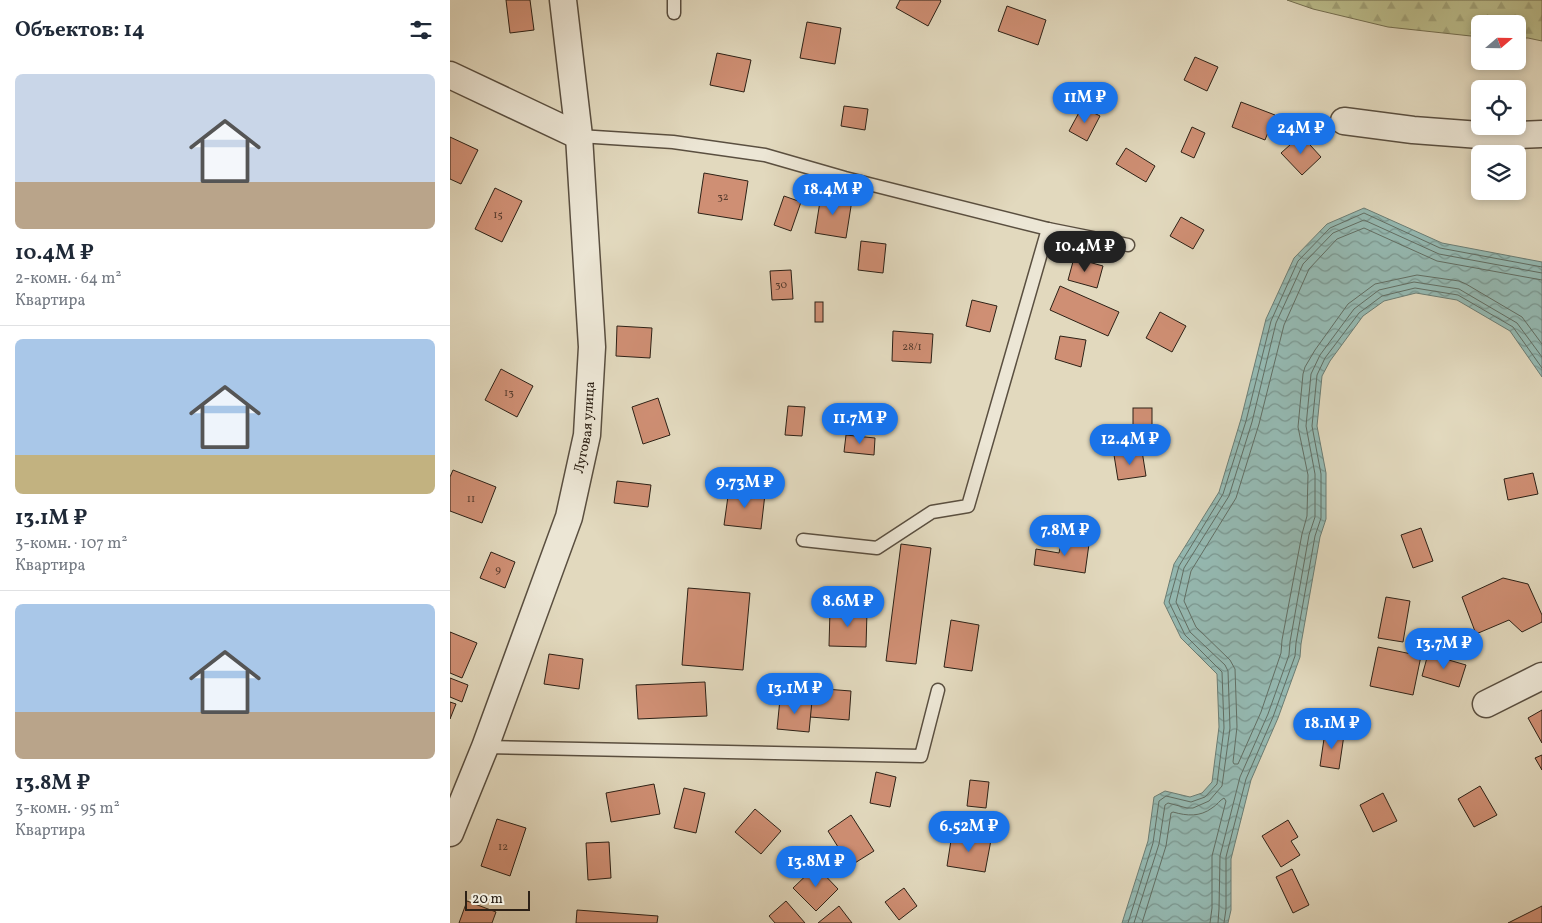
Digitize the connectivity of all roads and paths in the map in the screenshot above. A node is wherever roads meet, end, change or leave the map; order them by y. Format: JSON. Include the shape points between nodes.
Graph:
{"nodes":[{"id":1,"x":563,"y":0,"type":"edge"},
{"id":2,"x":674,"y":0,"type":"edge"},
{"id":3,"x":674,"y":13,"type":"dead end"},
{"id":4,"x":450,"y":75,"type":"edge"},
{"id":5,"x":1344,"y":121,"type":"dead end"},
{"id":6,"x":1542,"y":134,"type":"edge"},
{"id":7,"x":579,"y":136,"type":"junction"},
{"id":8,"x":1048,"y":229,"type":"junction"},
{"id":9,"x":1128,"y":245,"type":"dead end"},
{"id":10,"x":803,"y":540,"type":"dead end"},
{"id":11,"x":1542,"y":676,"type":"edge"},
{"id":12,"x":938,"y":690,"type":"dead end"},
{"id":13,"x":1486,"y":704,"type":"dead end"},
{"id":14,"x":485,"y":747,"type":"junction"},
{"id":15,"x":450,"y":833,"type":"edge"}],
"edges":[{"from":1,"to":7,"type":"street","name":"Луговая улица"},
{"from":2,"to":3,"type":"lane"},
{"from":4,"to":7,"type":"street"},
{"from":5,"to":6,"type":"street","via":[[1493,136]]},
{"from":7,"to":8,"type":"lane","via":[[673,142],[765,155]]},
{"from":7,"to":14,"type":"street","name":"Луговая улица","via":[[592,347],[587,435],[569,517]]},
{"from":8,"to":9,"type":"lane"},
{"from":8,"to":10,"type":"lane","via":[[968,506],[932,512],[877,548]]},
{"from":11,"to":13,"type":"street"},
{"from":12,"to":14,"type":"lane","via":[[922,756]]},
{"from":14,"to":15,"type":"street","name":"Луговая улица"}]}
